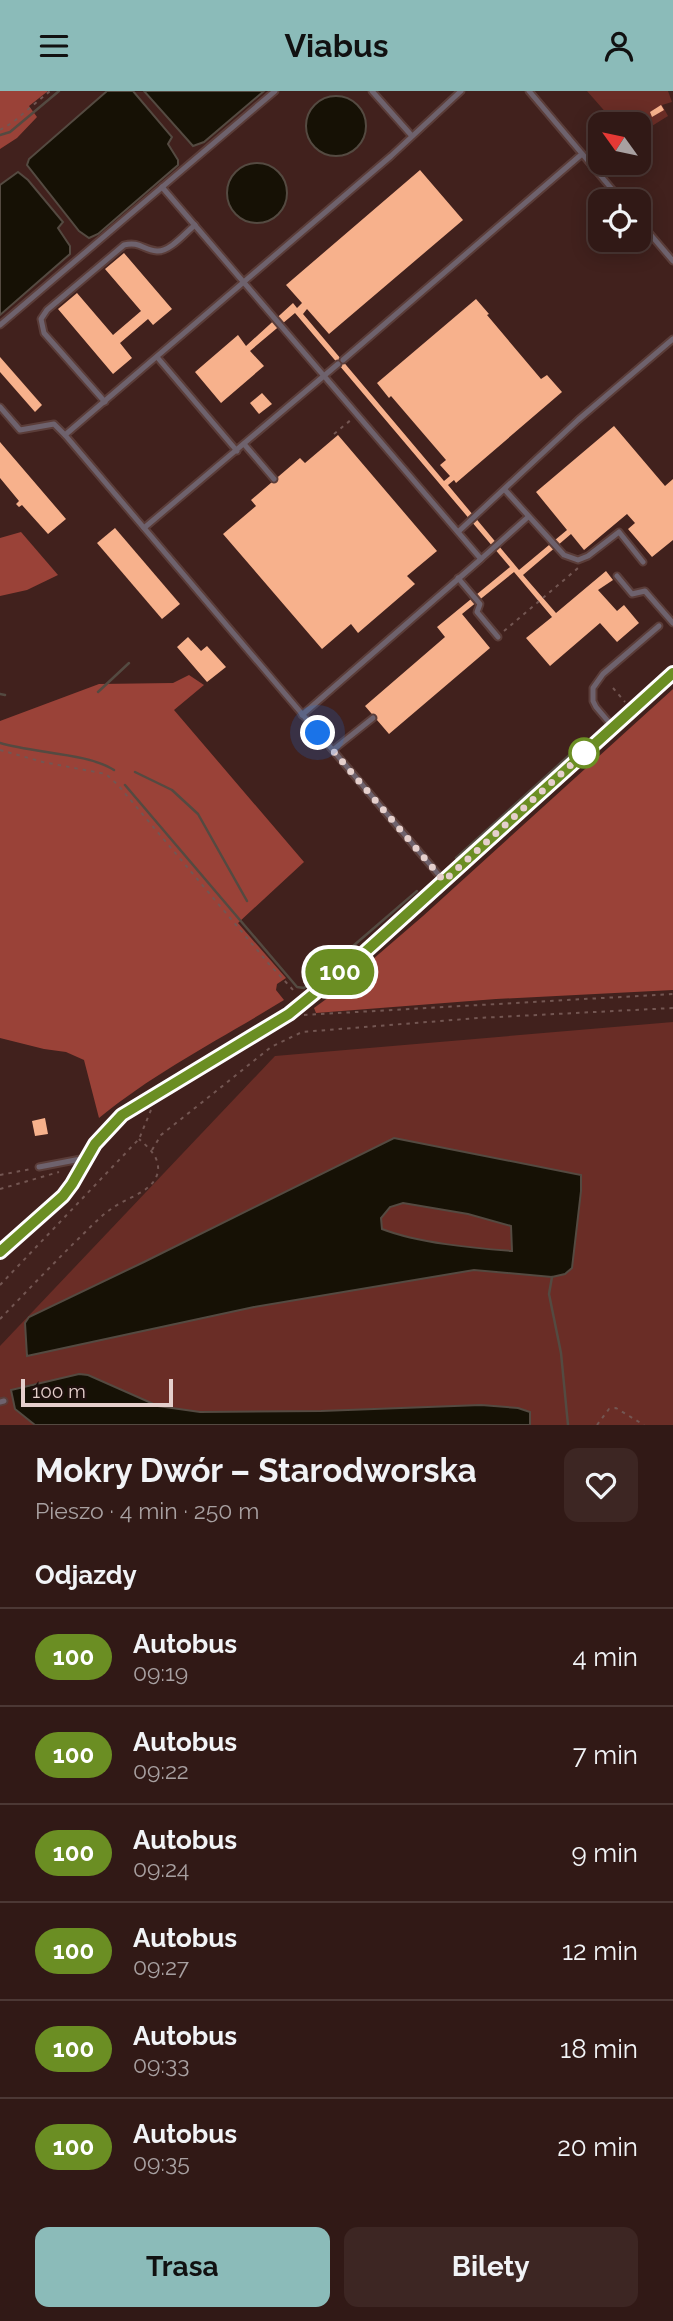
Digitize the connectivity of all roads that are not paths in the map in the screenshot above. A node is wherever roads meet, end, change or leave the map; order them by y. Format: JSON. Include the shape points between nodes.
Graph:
{"nodes":[{"id":1,"x":275,"y":91,"type":"edge"},
{"id":2,"x":372,"y":91,"type":"edge"},
{"id":3,"x":461,"y":91,"type":"edge"},
{"id":4,"x":529,"y":91,"type":"edge"},
{"id":5,"x":412,"y":136,"type":"junction"},
{"id":6,"x":582,"y":154,"type":"junction"},
{"id":7,"x":162,"y":187,"type":"junction"},
{"id":8,"x":612,"y":189,"type":"edge"},
{"id":9,"x":195,"y":225,"type":"junction"},
{"id":10,"x":651,"y":235,"type":"edge"},
{"id":11,"x":673,"y":261,"type":"edge"},
{"id":12,"x":244,"y":281,"type":"junction"},
{"id":13,"x":0,"y":325,"type":"edge"},
{"id":14,"x":673,"y":339,"type":"edge"},
{"id":15,"x":157,"y":357,"type":"junction"},
{"id":16,"x":324,"y":375,"type":"junction"},
{"id":17,"x":105,"y":402,"type":"junction"},
{"id":18,"x":0,"y":407,"type":"edge"},
{"id":19,"x":65,"y":435,"type":"junction"},
{"id":20,"x":244,"y":444,"type":"junction"},
{"id":21,"x":237,"y":451,"type":"junction"},
{"id":22,"x":274,"y":479,"type":"dead end"},
{"id":23,"x":505,"y":490,"type":"junction"},
{"id":24,"x":528,"y":517,"type":"junction"},
{"id":25,"x":144,"y":528,"type":"junction"},
{"id":26,"x":458,"y":532,"type":"junction"},
{"id":27,"x":481,"y":559,"type":"junction"},
{"id":28,"x":643,"y":562,"type":"dead end"},
{"id":29,"x":617,"y":576,"type":"dead end"},
{"id":30,"x":458,"y":578,"type":"junction"},
{"id":31,"x":673,"y":623,"type":"edge"},
{"id":32,"x":659,"y":625,"type":"dead end"},
{"id":33,"x":498,"y":637,"type":"road end"},
{"id":34,"x":673,"y":673,"type":"edge"},
{"id":35,"x":302,"y":715,"type":"junction"},
{"id":36,"x":373,"y":718,"type":"dead end"},
{"id":37,"x":613,"y":727,"type":"junction"},
{"id":38,"x":333,"y":750,"type":"junction"},
{"id":39,"x":444,"y":881,"type":"junction"},
{"id":40,"x":86,"y":1158,"type":"junction"},
{"id":41,"x":39,"y":1167,"type":"road end"},
{"id":42,"x":0,"y":1252,"type":"edge"}],
"edges":[{"from":1,"to":7,"type":"lane"},
{"from":2,"to":5,"type":"lane"},
{"from":3,"to":5,"type":"lane"},
{"from":4,"to":6,"type":"lane"},
{"from":5,"to":12,"type":"lane"},
{"from":6,"to":8,"type":"lane"},
{"from":6,"to":16,"type":"lane"},
{"from":7,"to":9,"type":"lane"},
{"from":7,"to":13,"type":"lane"},
{"from":9,"to":12,"type":"lane"},
{"from":9,"to":17,"type":"lane","via":[[165,250],[124,245],[41,319],[44,333]]},
{"from":10,"to":11,"type":"lane"},
{"from":12,"to":15,"type":"lane"},
{"from":12,"to":16,"type":"lane"},
{"from":14,"to":23,"type":"lane"},
{"from":15,"to":17,"type":"lane"},
{"from":15,"to":21,"type":"lane"},
{"from":16,"to":20,"type":"lane"},
{"from":16,"to":26,"type":"lane"},
{"from":17,"to":19,"type":"lane"},
{"from":18,"to":19,"type":"lane","via":[[20,430],[54,424]]},
{"from":19,"to":25,"type":"lane"},
{"from":20,"to":21,"type":"lane"},
{"from":20,"to":22,"type":"lane"},
{"from":21,"to":25,"type":"lane"},
{"from":23,"to":24,"type":"lane"},
{"from":23,"to":26,"type":"lane"},
{"from":24,"to":27,"type":"lane"},
{"from":24,"to":28,"type":"lane","via":[[565,555],[578,560],[588,556],[619,532]]},
{"from":25,"to":35,"type":"lane"},
{"from":26,"to":27,"type":"lane"},
{"from":27,"to":30,"type":"lane"},
{"from":29,"to":31,"type":"lane","via":[[632,594],[645,591]]},
{"from":30,"to":33,"type":"lane","via":[[480,604],[477,612]]},
{"from":30,"to":35,"type":"lane"},
{"from":32,"to":37,"type":"lane","via":[[593,688],[596,708]]},
{"from":34,"to":37,"type":"street"},
{"from":35,"to":38,"type":"lane"},
{"from":36,"to":38,"type":"lane"},
{"from":37,"to":39,"type":"street"},
{"from":38,"to":39,"type":"lane"},
{"from":39,"to":40,"type":"street","via":[[289,1014],[122,1115]]},
{"from":40,"to":41,"type":"lane"},
{"from":40,"to":42,"type":"street","via":[[63,1196]]}]}
